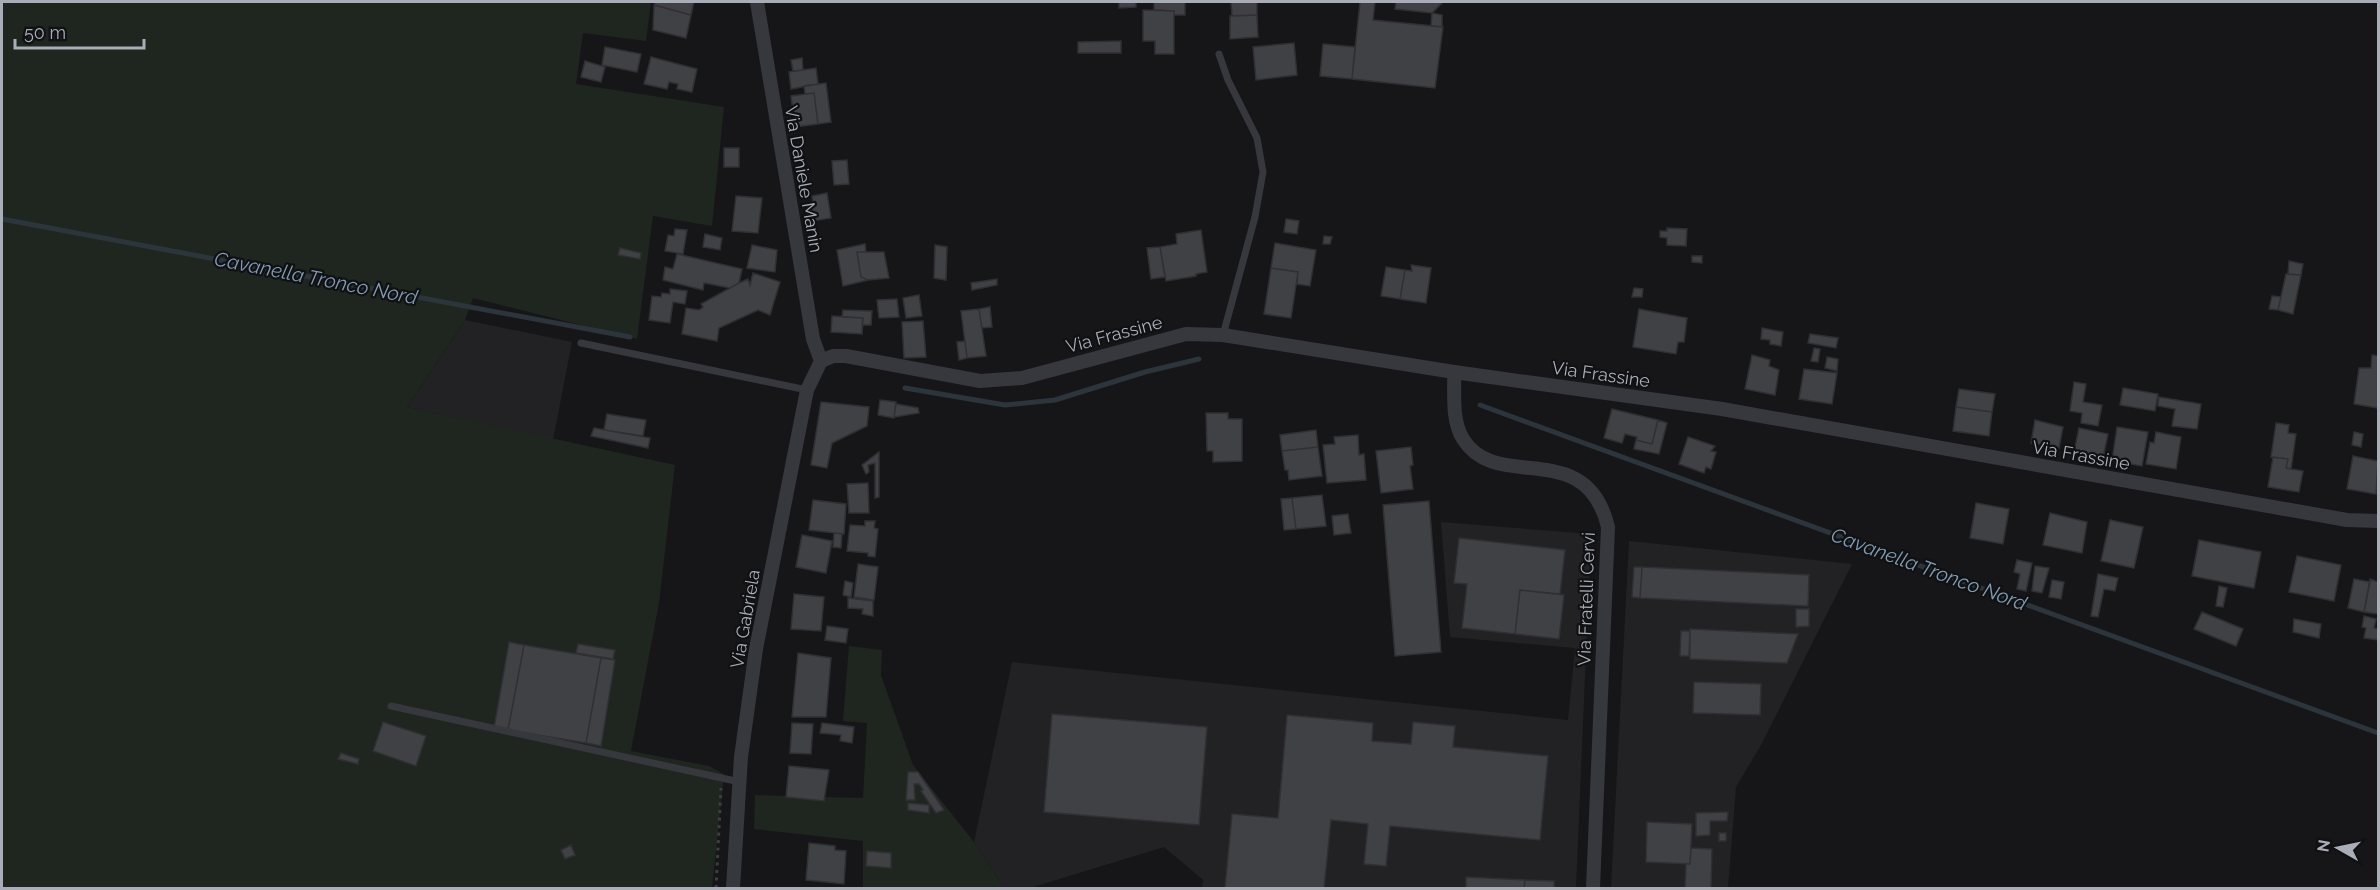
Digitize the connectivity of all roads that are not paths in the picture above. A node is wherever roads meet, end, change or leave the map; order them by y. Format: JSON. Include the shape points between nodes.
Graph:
{"nodes":[{"id":1,"x":757,"y":2,"type":"edge"},
{"id":2,"x":1219,"y":54,"type":"dead end"},
{"id":3,"x":1223,"y":335,"type":"junction"},
{"id":4,"x":581,"y":343,"type":"dead end"},
{"id":5,"x":821,"y":361,"type":"junction"},
{"id":6,"x":1454,"y":372,"type":"junction"},
{"id":7,"x":807,"y":390,"type":"junction"},
{"id":8,"x":2379,"y":521,"type":"edge"},
{"id":9,"x":391,"y":706,"type":"dead end"},
{"id":10,"x":740,"y":782,"type":"junction"},
{"id":11,"x":733,"y":888,"type":"edge"},
{"id":12,"x":1593,"y":888,"type":"edge"}],
"edges":[{"from":1,"to":5,"type":"street","name":"Via Daniele Manin","via":[[813,339]]},
{"from":2,"to":3,"type":"lane","via":[[1257,138],[1263,172]]},
{"from":3,"to":5,"type":"street","name":"Via Frassine","via":[[1186,334],[1022,378],[980,381],[846,356]]},
{"from":3,"to":6,"type":"street","name":"Via Frassine"},
{"from":4,"to":7,"type":"lane"},
{"from":5,"to":7,"type":"street","name":"Via Gabriela"},
{"from":6,"to":8,"type":"street","name":"Via Frassine","via":[[1722,409],[2347,520]]},
{"from":6,"to":12,"type":"street","name":"Via Fratelli Cervi","via":[[1455,415],[1463,438],[1472,449],[1501,463],[1555,471],[1576,479],[1587,484],[1603,508],[1608,527]]},
{"from":7,"to":10,"type":"street","name":"Via Gabriela","via":[[756,649]]},
{"from":9,"to":10,"type":"lane"},
{"from":10,"to":11,"type":"street","name":"Via Gabriela"}]}
